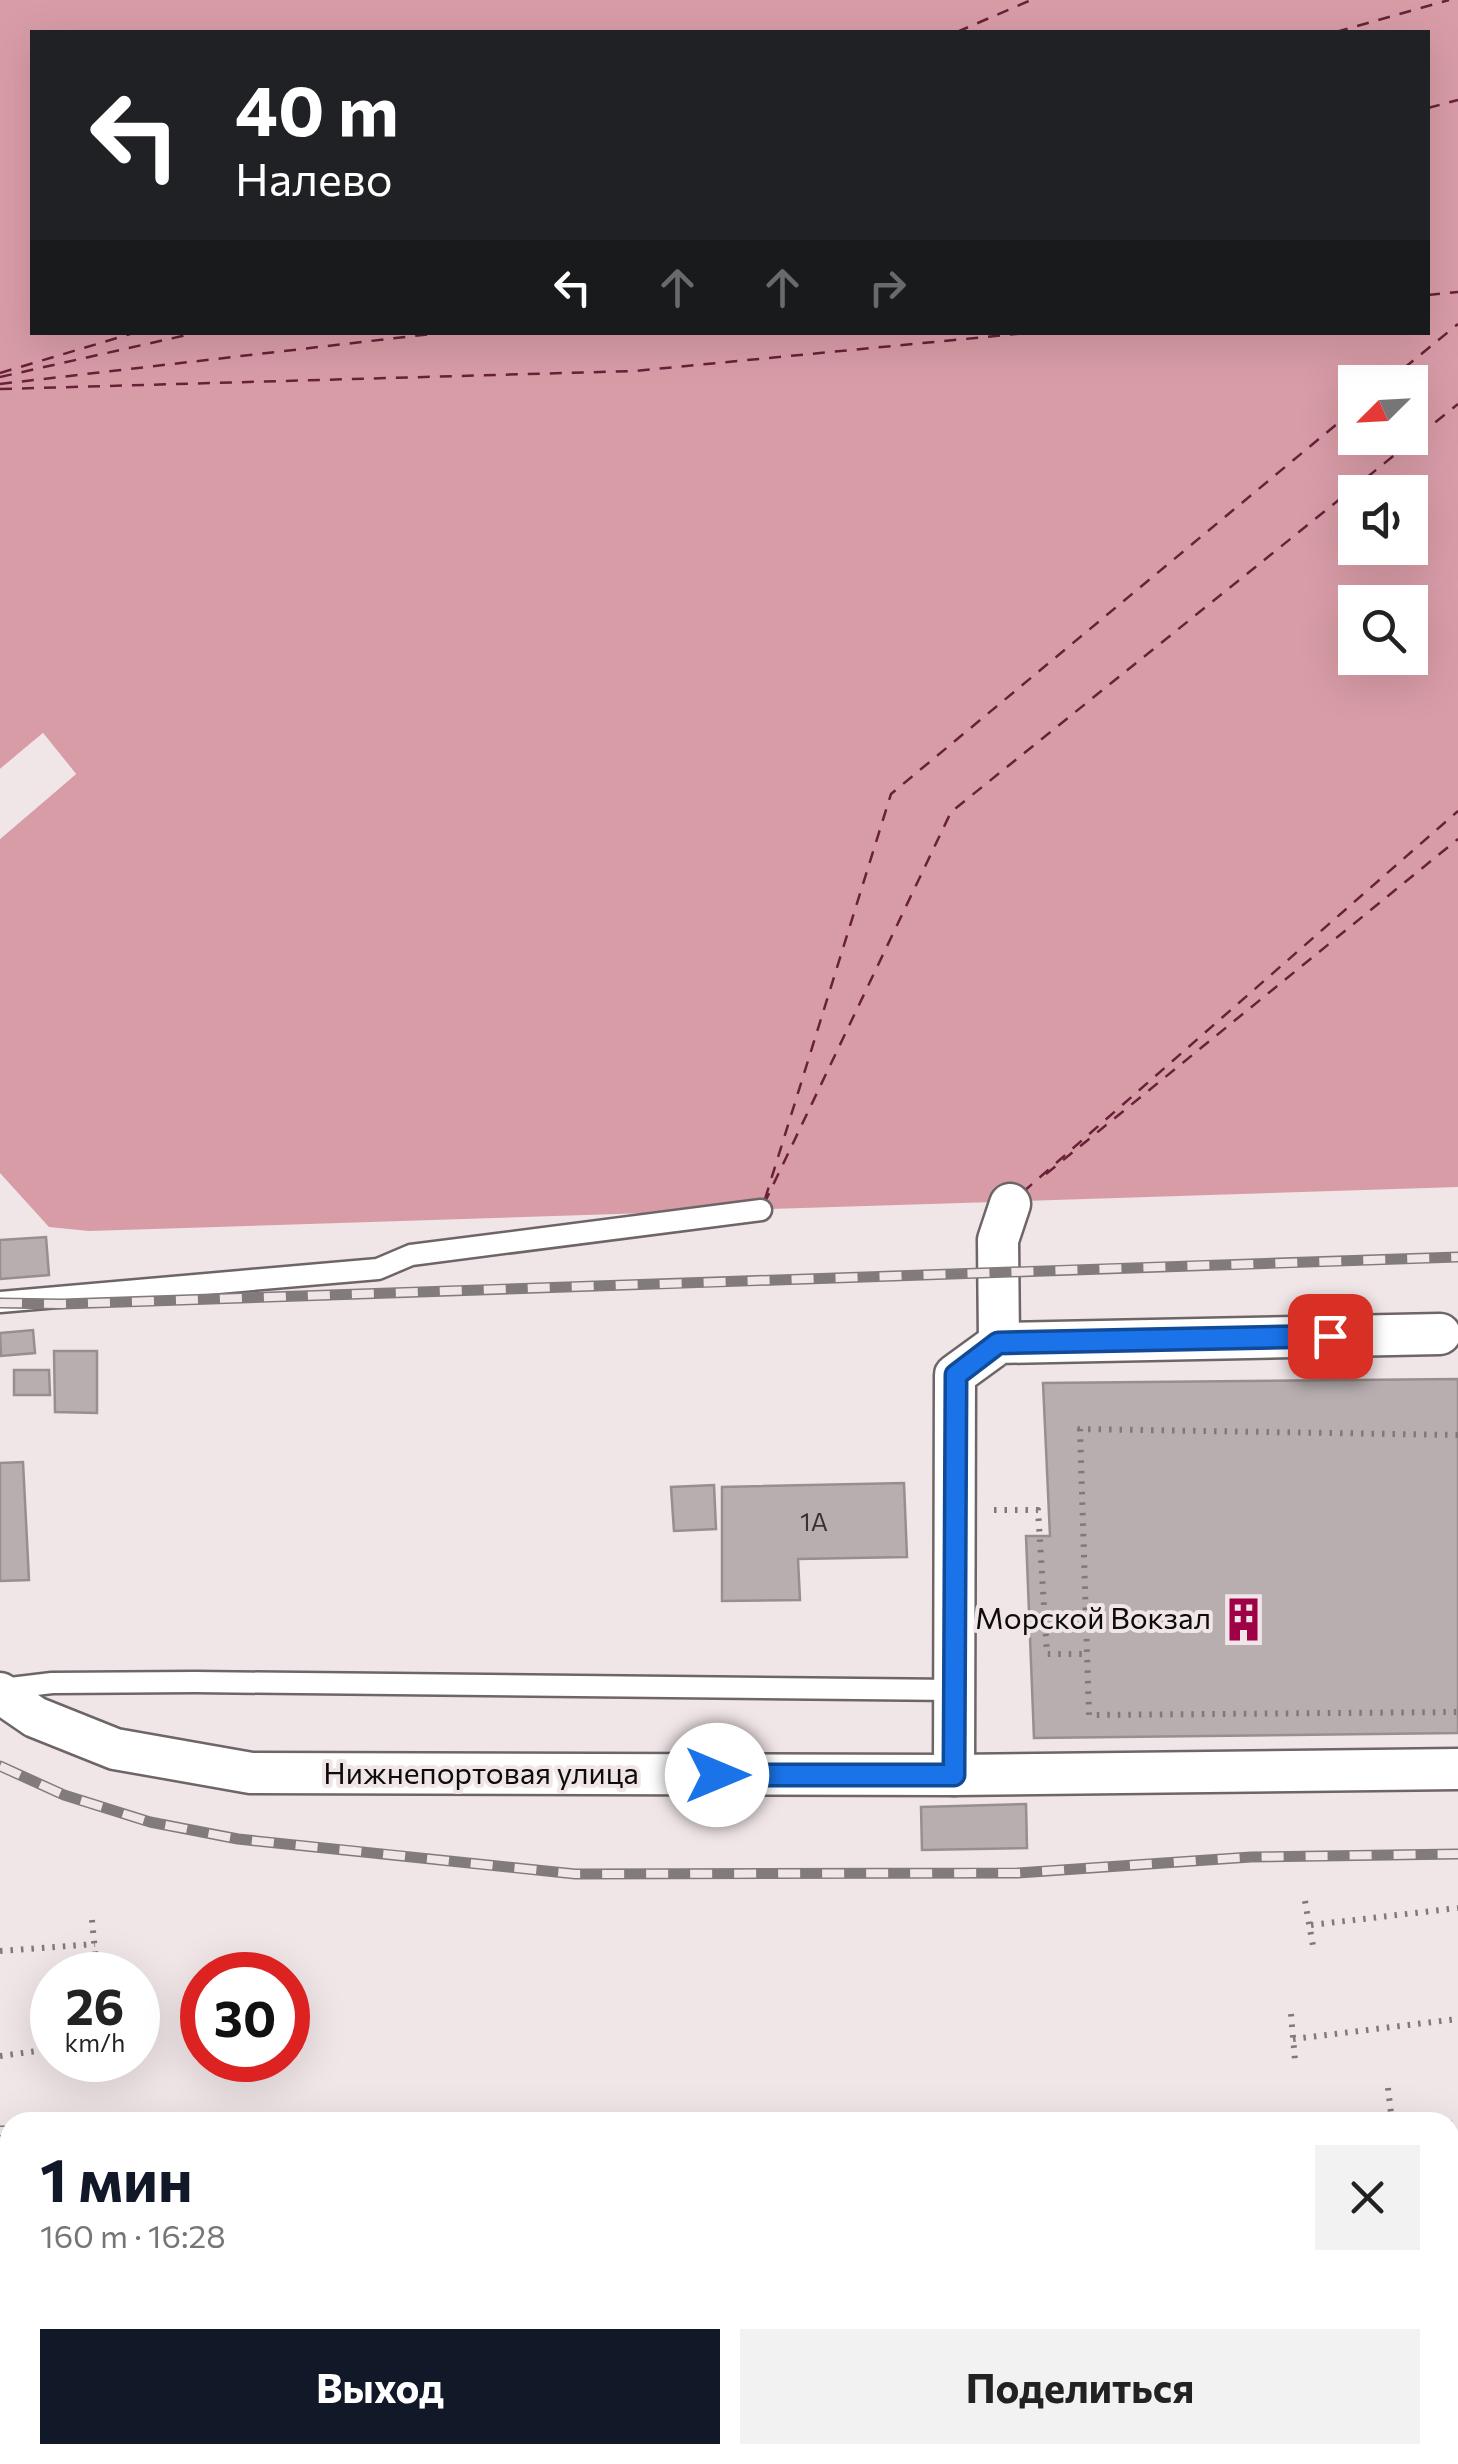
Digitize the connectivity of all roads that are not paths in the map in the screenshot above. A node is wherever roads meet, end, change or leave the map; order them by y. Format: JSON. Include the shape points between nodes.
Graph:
{"nodes":[{"id":1,"x":1010,"y":1204,"type":"dead end"},
{"id":2,"x":761,"y":1210,"type":"dead end"},
{"id":3,"x":0,"y":1302,"type":"edge"},
{"id":4,"x":1449,"y":1334,"type":"edge"},
{"id":5,"x":998,"y":1343,"type":"junction"},
{"id":6,"x":955,"y":1690,"type":"junction"},
{"id":7,"x":0,"y":1691,"type":"edge"},
{"id":8,"x":1458,"y":1769,"type":"edge"},
{"id":9,"x":954,"y":1775,"type":"junction"}],
"edges":[{"from":1,"to":5,"type":"street","via":[[998,1240]]},
{"from":2,"to":3,"type":"lane","via":[[411,1256],[378,1269]]},
{"from":4,"to":5,"type":"street"},
{"from":5,"to":6,"type":"street","via":[[956,1375]]},
{"from":6,"to":7,"type":"lane","via":[[177,1682],[52,1683]]},
{"from":6,"to":9,"type":"street"},
{"from":7,"to":9,"type":"street","name":"Нижнепортовая улица","via":[[35,1716],[115,1749],[251,1772]]},
{"from":8,"to":9,"type":"street","name":"Нижнепортовая улица"}]}
